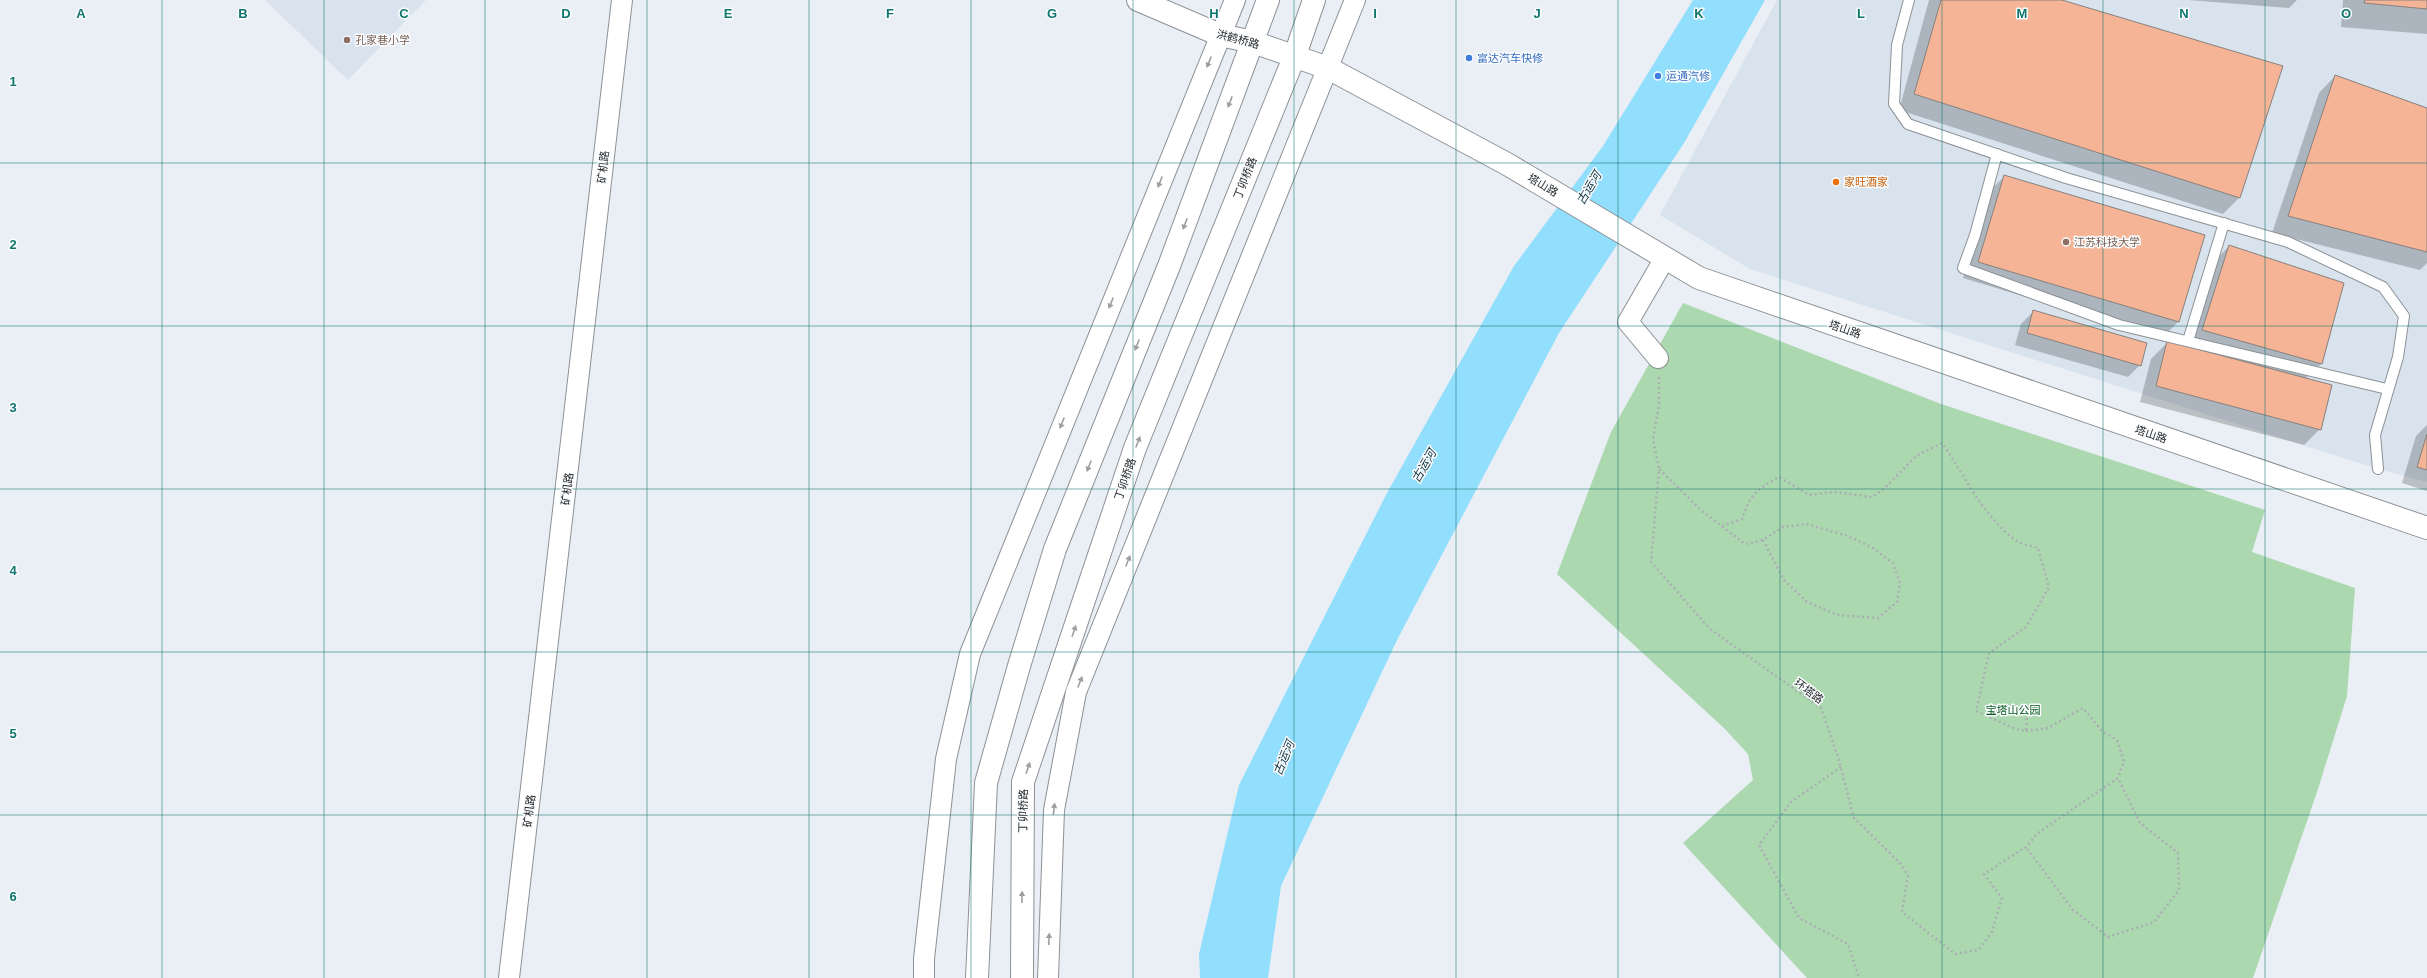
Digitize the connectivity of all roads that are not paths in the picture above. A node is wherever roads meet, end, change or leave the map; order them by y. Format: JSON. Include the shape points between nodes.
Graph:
{"nodes":[{"id":1,"x":622,"y":0,"type":"edge"},
{"id":2,"x":1138,"y":0,"type":"edge"},
{"id":3,"x":1235,"y":0,"type":"edge"},
{"id":4,"x":1268,"y":0,"type":"edge"},
{"id":5,"x":1314,"y":0,"type":"edge"},
{"id":6,"x":1355,"y":0,"type":"edge"},
{"id":7,"x":1909,"y":0,"type":"edge"},
{"id":8,"x":1220,"y":35,"type":"junction"},
{"id":9,"x":1253,"y":42,"type":"junction"},
{"id":10,"x":1296,"y":55,"type":"junction"},
{"id":11,"x":1328,"y":68,"type":"junction"},
{"id":12,"x":1997,"y":154,"type":"junction"},
{"id":13,"x":2224,"y":223,"type":"junction"},
{"id":14,"x":1664,"y":258,"type":"junction"},
{"id":15,"x":2188,"y":341,"type":"junction"},
{"id":16,"x":1658,"y":358,"type":"road end"},
{"id":17,"x":2387,"y":389,"type":"junction"},
{"id":18,"x":2378,"y":469,"type":"dead end"},
{"id":19,"x":2427,"y":528,"type":"edge"},
{"id":20,"x":509,"y":978,"type":"edge"},
{"id":21,"x":924,"y":978,"type":"edge"},
{"id":22,"x":978,"y":978,"type":"edge"},
{"id":23,"x":1022,"y":978,"type":"edge"},
{"id":24,"x":1048,"y":978,"type":"edge"}],
"edges":[{"from":1,"to":20,"type":"street","name":"矿机路"},
{"from":2,"to":8,"type":"main road","name":"洪鹤桥路"},
{"from":3,"to":8,"type":"street"},
{"from":4,"to":9,"type":"main road"},
{"from":5,"to":10,"type":"main road","name":"丁卯桥路"},
{"from":6,"to":11,"type":"street"},
{"from":7,"to":12,"type":"lane","via":[[1897,45],[1894,104],[1908,124]]},
{"from":8,"to":9,"type":"main road","name":"洪鹤桥路"},
{"from":8,"to":21,"type":"street","one_way":true,"via":[[970,654],[946,759]]},
{"from":9,"to":10,"type":"main road","name":"洪鹤桥路"},
{"from":9,"to":22,"type":"main road","one_way":true,"via":[[1169,266],[1055,550],[1019,666],[986,783]]},
{"from":10,"to":11,"type":"main road","name":"塔山路"},
{"from":23,"to":10,"type":"main road","name":"丁卯桥路","one_way":true,"via":[[1023,782],[1135,448]]},
{"from":11,"to":14,"type":"main road","name":"塔山路","via":[[1507,164]]},
{"from":24,"to":11,"type":"street","one_way":true,"via":[[1054,810],[1076,692]]},
{"from":12,"to":13,"type":"lane","via":[[2066,178]]},
{"from":12,"to":15,"type":"lane","via":[[1975,235],[1963,268],[2119,325]]},
{"from":13,"to":15,"type":"lane"},
{"from":13,"to":17,"type":"lane","via":[[2288,242],[2383,287],[2404,316],[2398,357]]},
{"from":14,"to":16,"type":"street","via":[[1628,322]]},
{"from":14,"to":19,"type":"main road","name":"塔山路","via":[[1699,278]]},
{"from":15,"to":17,"type":"lane"},
{"from":17,"to":18,"type":"lane","via":[[2375,435]]}]}
